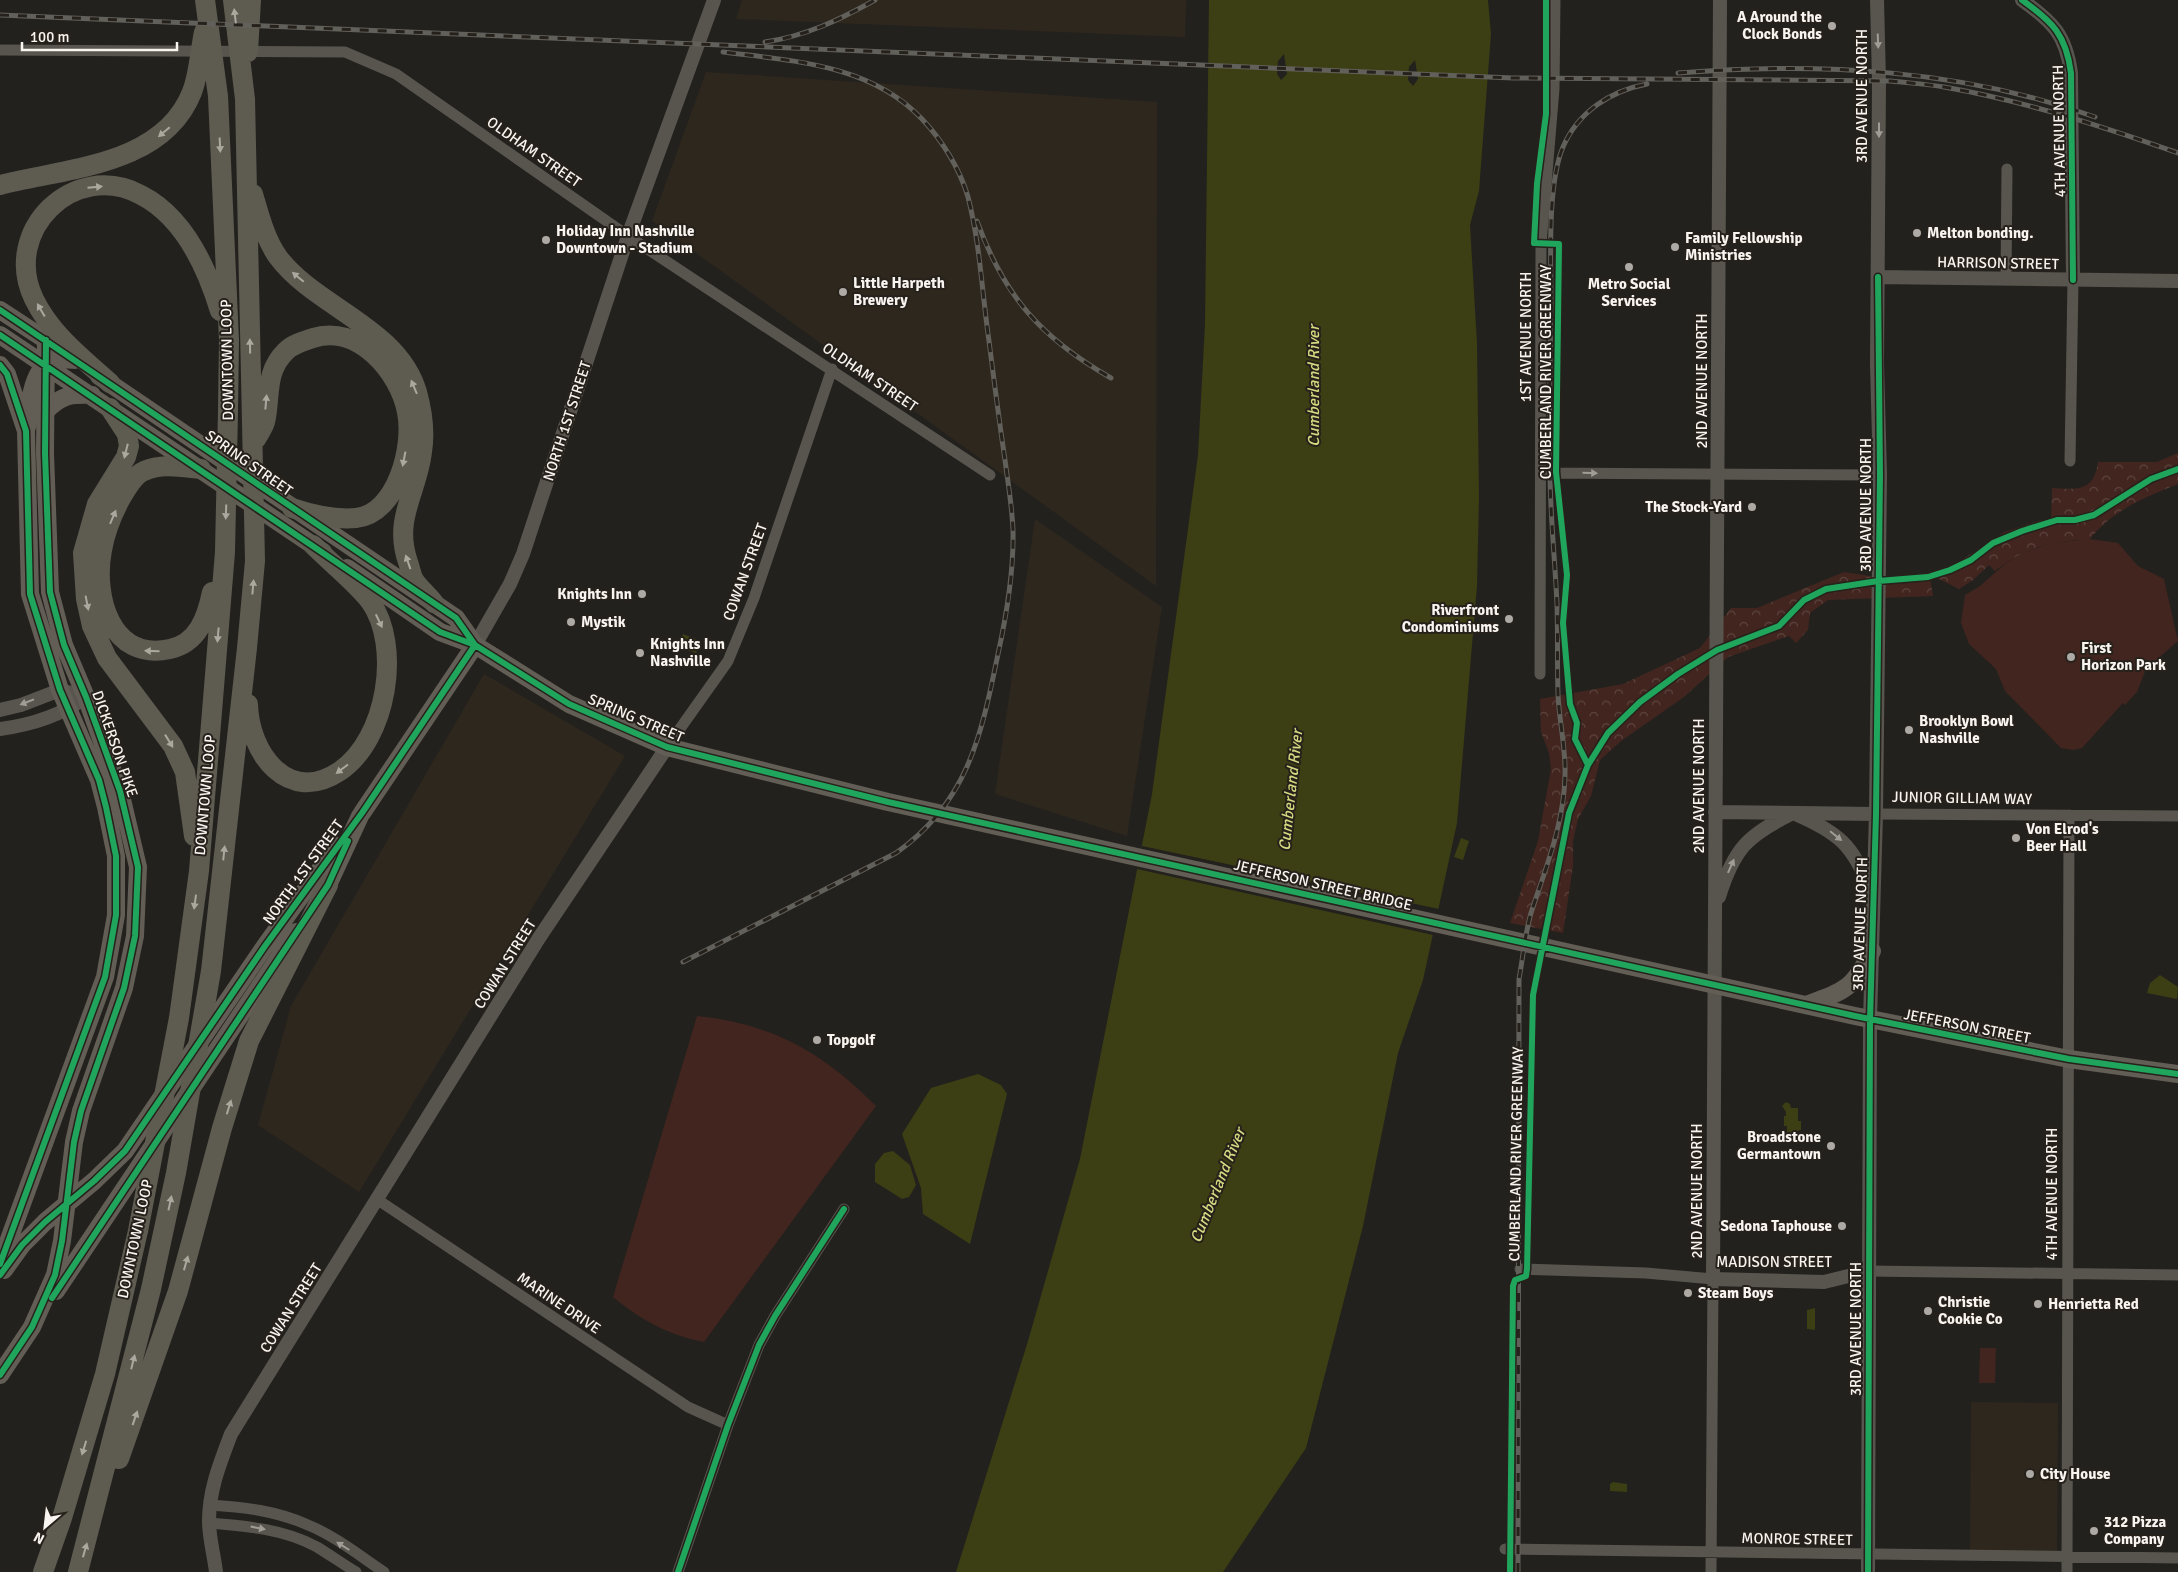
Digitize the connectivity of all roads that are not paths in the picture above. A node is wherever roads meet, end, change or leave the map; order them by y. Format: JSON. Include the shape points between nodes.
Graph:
{"nodes":[{"id":1,"x":233,"y":0,"type":"edge"},
{"id":2,"x":251,"y":0,"type":"edge"},
{"id":3,"x":714,"y":0,"type":"edge"},
{"id":4,"x":1555,"y":0,"type":"edge"},
{"id":5,"x":1720,"y":0,"type":"edge"},
{"id":6,"x":1877,"y":0,"type":"edge"},
{"id":7,"x":2022,"y":0,"type":"edge"},
{"id":8,"x":206,"y":8,"type":"edge"},
{"id":9,"x":0,"y":50,"type":"edge"},
{"id":10,"x":245,"y":99,"type":"junction"},
{"id":11,"x":2007,"y":169,"type":"dead end"},
{"id":12,"x":246,"y":173,"type":"junction"},
{"id":13,"x":0,"y":185,"type":"edge"},
{"id":14,"x":628,"y":236,"type":"junction"},
{"id":15,"x":1878,"y":277,"type":"junction"},
{"id":16,"x":2006,"y":279,"type":"junction"},
{"id":17,"x":2073,"y":280,"type":"junction"},
{"id":18,"x":2178,"y":280,"type":"edge"},
{"id":19,"x":0,"y":310,"type":"edge"},
{"id":20,"x":0,"y":335,"type":"edge"},
{"id":21,"x":46,"y":340,"type":"junction"},
{"id":22,"x":229,"y":340,"type":"junction"},
{"id":23,"x":75,"y":360,"type":"junction"},
{"id":24,"x":46,"y":364,"type":"junction"},
{"id":25,"x":0,"y":365,"type":"edge"},
{"id":26,"x":832,"y":369,"type":"junction"},
{"id":27,"x":110,"y":383,"type":"junction"},
{"id":28,"x":92,"y":395,"type":"junction"},
{"id":29,"x":110,"y":408,"type":"junction"},
{"id":30,"x":46,"y":411,"type":"junction"},
{"id":31,"x":26,"y":431,"type":"junction"},
{"id":32,"x":252,"y":447,"type":"junction"},
{"id":33,"x":2070,"y":461,"type":"dead end"},
{"id":34,"x":200,"y":469,"type":"junction"},
{"id":35,"x":1541,"y":473,"type":"junction"},
{"id":36,"x":1718,"y":474,"type":"junction"},
{"id":37,"x":990,"y":475,"type":"dead end"},
{"id":38,"x":1880,"y":475,"type":"junction"},
{"id":39,"x":292,"y":508,"type":"junction"},
{"id":40,"x":313,"y":545,"type":"junction"},
{"id":41,"x":225,"y":546,"type":"junction"},
{"id":42,"x":434,"y":603,"type":"junction"},
{"id":43,"x":475,"y":645,"type":"junction"},
{"id":44,"x":247,"y":648,"type":"junction"},
{"id":45,"x":1540,"y":674,"type":"dead end"},
{"id":46,"x":60,"y":690,"type":"junction"},
{"id":47,"x":86,"y":697,"type":"junction"},
{"id":48,"x":0,"y":710,"type":"edge"},
{"id":49,"x":68,"y":710,"type":"junction"},
{"id":50,"x":0,"y":729,"type":"edge"},
{"id":51,"x":667,"y":747,"type":"junction"},
{"id":52,"x":888,"y":802,"type":"joint"},
{"id":53,"x":362,"y":812,"type":"dead end"},
{"id":54,"x":1715,"y":812,"type":"junction"},
{"id":55,"x":1793,"y":813,"type":"junction"},
{"id":56,"x":1876,"y":814,"type":"junction"},
{"id":57,"x":2069,"y":815,"type":"junction"},
{"id":58,"x":2178,"y":816,"type":"edge"},
{"id":59,"x":199,"y":871,"type":"junction"},
{"id":60,"x":328,"y":885,"type":"junction"},
{"id":61,"x":1874,"y":900,"type":"junction"},
{"id":62,"x":1715,"y":912,"type":"junction"},
{"id":63,"x":1872,"y":951,"type":"junction"},
{"id":64,"x":1752,"y":993,"type":"joint"},
{"id":65,"x":1805,"y":1005,"type":"junction"},
{"id":66,"x":1870,"y":1020,"type":"junction"},
{"id":67,"x":2069,"y":1059,"type":"junction"},
{"id":68,"x":2178,"y":1074,"type":"edge"},
{"id":69,"x":378,"y":1200,"type":"junction"},
{"id":70,"x":66,"y":1204,"type":"junction"},
{"id":71,"x":844,"y":1209,"type":"dead end"},
{"id":72,"x":0,"y":1264,"type":"edge"},
{"id":73,"x":1520,"y":1269,"type":"dead end"},
{"id":74,"x":1869,"y":1271,"type":"junction"},
{"id":75,"x":2068,"y":1274,"type":"junction"},
{"id":76,"x":0,"y":1275,"type":"edge"},
{"id":77,"x":2178,"y":1275,"type":"edge"},
{"id":78,"x":1713,"y":1279,"type":"junction"},
{"id":79,"x":32,"y":1327,"type":"junction"},
{"id":80,"x":0,"y":1375,"type":"edge"},
{"id":81,"x":728,"y":1425,"type":"junction"},
{"id":82,"x":210,"y":1505,"type":"junction"},
{"id":83,"x":209,"y":1523,"type":"junction"},
{"id":84,"x":91,"y":1528,"type":"junction"},
{"id":85,"x":1505,"y":1549,"type":"dead end"},
{"id":86,"x":1711,"y":1552,"type":"junction"},
{"id":87,"x":1868,"y":1555,"type":"junction"},
{"id":88,"x":2067,"y":1557,"type":"junction"},
{"id":89,"x":2178,"y":1558,"type":"edge"},
{"id":90,"x":43,"y":1572,"type":"edge"},
{"id":91,"x":78,"y":1572,"type":"edge"},
{"id":92,"x":216,"y":1572,"type":"edge"},
{"id":93,"x":356,"y":1572,"type":"edge"},
{"id":94,"x":384,"y":1572,"type":"edge"},
{"id":95,"x":678,"y":1572,"type":"edge"},
{"id":96,"x":1711,"y":1572,"type":"edge"},
{"id":97,"x":1868,"y":1572,"type":"edge"},
{"id":98,"x":2067,"y":1572,"type":"edge"}],
"edges":[{"from":10,"to":1,"type":"highway","name":"DOWNTOWN LOOP","one_way":true},
{"from":2,"to":10,"type":"highway"},
{"from":3,"to":14,"type":"street","name":"NORTH 1ST STREET"},
{"from":4,"to":35,"type":"street","name":"1ST AVENUE NORTH","via":[[1554,89],[1541,244]]},
{"from":5,"to":36,"type":"street","name":"2ND AVENUE NORTH"},
{"from":6,"to":15,"type":"street","name":"3RD AVENUE NORTH","one_way":true},
{"from":7,"to":17,"type":"street","name":"4TH AVENUE NORTH","via":[[2061,34],[2069,52]]},
{"from":8,"to":13,"type":"highway","one_way":true,"via":[[192,92],[172,124],[154,140],[106,162]]},
{"from":8,"to":22,"type":"highway","name":"DOWNTOWN LOOP","one_way":true,"via":[[218,96]]},
{"from":9,"to":14,"type":"street","name":"OLDHAM STREET","via":[[345,52],[396,74]]},
{"from":10,"to":12,"type":"highway","name":"DOWNTOWN LOOP"},
{"from":11,"to":16,"type":"street"},
{"from":32,"to":12,"type":"highway","name":"DOWNTOWN LOOP","one_way":true},
{"from":42,"to":12,"type":"highway","one_way":true,"via":[[414,579],[402,538],[402,522],[423,451],[417,391],[400,359],[364,325],[296,275],[277,256]]},
{"from":14,"to":26,"type":"street","name":"OLDHAM STREET"},
{"from":14,"to":43,"type":"street","name":"NORTH 1ST STREET","via":[[523,554]]},
{"from":15,"to":16,"type":"street","name":"HARRISON STREET"},
{"from":15,"to":38,"type":"street","name":"3RD AVENUE NORTH"},
{"from":16,"to":17,"type":"street","name":"HARRISON STREET"},
{"from":17,"to":18,"type":"street","name":"HARRISON STREET"},
{"from":17,"to":33,"type":"street","name":"4TH AVENUE NORTH"},
{"from":19,"to":21,"type":"main road","name":"SPRING STREET"},
{"from":20,"to":24,"type":"main road","name":"SPRING STREET"},
{"from":21,"to":23,"type":"main road","name":"SPRING STREET"},
{"from":21,"to":24,"type":"main road","name":"DICKERSON PIKE"},
{"from":27,"to":22,"type":"highway","one_way":true,"via":[[52,329],[34,298],[26,273],[27,252],[45,213],[61,198],[78,189],[98,185],[141,194],[172,219],[204,264]]},
{"from":22,"to":41,"type":"highway","name":"DOWNTOWN LOOP","one_way":true},
{"from":23,"to":24,"type":"main road","via":[[56,359]]},
{"from":23,"to":27,"type":"main road","name":"SPRING STREET"},
{"from":24,"to":28,"type":"main road","name":"SPRING STREET"},
{"from":24,"to":30,"type":"main road","name":"DICKERSON PIKE"},
{"from":24,"to":31,"type":"main road","via":[[30,398]]},
{"from":25,"to":31,"type":"main road","name":"DICKERSON PIKE"},
{"from":26,"to":37,"type":"street","name":"OLDHAM STREET"},
{"from":26,"to":51,"type":"street","name":"COWAN STREET","via":[[754,598],[728,660]]},
{"from":27,"to":39,"type":"main road","name":"SPRING STREET"},
{"from":28,"to":29,"type":"main road","name":"SPRING STREET"},
{"from":28,"to":30,"type":"main road","via":[[69,394]]},
{"from":29,"to":34,"type":"main road","name":"SPRING STREET"},
{"from":29,"to":59,"type":"highway","one_way":true,"via":[[127,434],[129,446],[126,457],[97,504],[85,545],[86,599],[92,626],[107,658],[161,727],[185,772]]},
{"from":30,"to":47,"type":"main road","name":"DICKERSON PIKE","via":[[50,592],[64,645]]},
{"from":31,"to":46,"type":"main road","name":"DICKERSON PIKE","via":[[30,594]]},
{"from":32,"to":39,"type":"highway","one_way":true,"via":[[265,422],[267,387],[278,363],[292,346],[325,334],[345,337],[364,347],[384,364],[407,411],[405,461],[397,484],[378,509],[357,518],[319,516]]},
{"from":44,"to":32,"type":"highway","name":"DOWNTOWN LOOP","one_way":true,"via":[[255,561]]},
{"from":34,"to":40,"type":"main road","name":"SPRING STREET"},
{"from":41,"to":34,"type":"highway","one_way":true,"via":[[208,611],[201,628],[190,639],[173,649],[155,652],[140,650],[124,641],[107,616],[101,576],[101,551],[117,506],[143,471],[166,465]]},
{"from":35,"to":36,"type":"street","one_way":true},
{"from":35,"to":45,"type":"street","name":"1ST AVENUE NORTH"},
{"from":36,"to":38,"type":"street"},
{"from":36,"to":54,"type":"street","name":"2ND AVENUE NORTH"},
{"from":38,"to":56,"type":"street","name":"3RD AVENUE NORTH"},
{"from":39,"to":42,"type":"main road","name":"SPRING STREET"},
{"from":40,"to":43,"type":"main road","name":"SPRING STREET","via":[[440,632]]},
{"from":40,"to":44,"type":"highway","one_way":true,"via":[[370,602],[385,635],[388,666],[376,720],[366,742],[342,770],[328,778],[310,782],[278,774],[265,760],[248,715]]},
{"from":41,"to":59,"type":"highway","name":"DOWNTOWN LOOP","one_way":true},
{"from":42,"to":43,"type":"main road","name":"SPRING STREET","via":[[456,618]]},
{"from":43,"to":51,"type":"main road","name":"SPRING STREET","via":[[570,704]]},
{"from":43,"to":53,"type":"main road","name":"NORTH 1ST STREET"},
{"from":84,"to":44,"type":"highway","name":"DOWNTOWN LOOP","one_way":true,"via":[[151,1289],[176,1173],[211,971]]},
{"from":46,"to":47,"type":"street"},
{"from":46,"to":48,"type":"street","one_way":true},
{"from":46,"to":49,"type":"main road","name":"DICKERSON PIKE"},
{"from":47,"to":49,"type":"street"},
{"from":47,"to":70,"type":"main road","name":"DICKERSON PIKE","via":[[120,791],[138,867],[135,936],[124,988],[81,1111]]},
{"from":49,"to":50,"type":"street"},
{"from":49,"to":72,"type":"main road","name":"DICKERSON PIKE","via":[[99,780],[106,807],[116,856],[116,915],[105,977]]},
{"from":51,"to":52,"type":"main road","name":"SPRING STREET"},
{"from":51,"to":69,"type":"street","name":"COWAN STREET","via":[[540,938]]},
{"from":52,"to":64,"type":"main road","name":"JEFFERSON STREET BRIDGE"},
{"from":54,"to":55,"type":"street","name":"JUNIOR GILLIAM WAY"},
{"from":54,"to":62,"type":"street","name":"2ND AVENUE NORTH"},
{"from":55,"to":56,"type":"street","name":"JUNIOR GILLIAM WAY"},
{"from":55,"to":61,"type":"street","one_way":true,"via":[[1834,833],[1847,845],[1859,861]]},
{"from":62,"to":55,"type":"street","one_way":true,"via":[[1733,860],[1745,843]]},
{"from":56,"to":57,"type":"street","name":"JUNIOR GILLIAM WAY"},
{"from":56,"to":61,"type":"street","name":"3RD AVENUE NORTH"},
{"from":57,"to":58,"type":"street","name":"JUNIOR GILLIAM WAY"},
{"from":57,"to":67,"type":"street","name":"4TH AVENUE NORTH"},
{"from":59,"to":90,"type":"highway","name":"DOWNTOWN LOOP","one_way":true,"via":[[179,1018],[138,1231],[105,1374]]},
{"from":60,"to":70,"type":"main road","name":"NORTH 1ST STREET","via":[[360,816],[264,946],[125,1151]]},
{"from":60,"to":79,"type":"main road","name":"NORTH 1ST STREET"},
{"from":84,"to":60,"type":"highway","one_way":true,"via":[[131,1429],[178,1291],[222,1128],[250,1041]]},
{"from":61,"to":63,"type":"street","name":"3RD AVENUE NORTH"},
{"from":62,"to":78,"type":"street","name":"2ND AVENUE NORTH"},
{"from":63,"to":65,"type":"main road","via":[[1861,973],[1847,988]]},
{"from":63,"to":66,"type":"street","name":"3RD AVENUE NORTH"},
{"from":64,"to":65,"type":"main road","name":"JEFFERSON STREET"},
{"from":65,"to":66,"type":"main road","name":"JEFFERSON STREET"},
{"from":66,"to":67,"type":"main road","name":"JEFFERSON STREET"},
{"from":66,"to":74,"type":"street","name":"3RD AVENUE NORTH"},
{"from":67,"to":68,"type":"main road","name":"JEFFERSON STREET"},
{"from":67,"to":75,"type":"street","name":"4TH AVENUE NORTH"},
{"from":69,"to":81,"type":"street","name":"MARINE DRIVE","via":[[688,1407]]},
{"from":69,"to":82,"type":"street","name":"COWAN STREET","via":[[230,1434],[215,1476]]},
{"from":70,"to":76,"type":"main road","name":"NORTH 1ST STREET","via":[[22,1245]]},
{"from":70,"to":79,"type":"main road","name":"DICKERSON PIKE","via":[[55,1275]]},
{"from":71,"to":81,"type":"street","via":[[759,1345]]},
{"from":73,"to":78,"type":"street","name":"MADISON STREET","via":[[1646,1273]]},
{"from":74,"to":75,"type":"street","name":"MADISON STREET"},
{"from":74,"to":78,"type":"street","name":"MADISON STREET","via":[[1824,1282]]},
{"from":74,"to":87,"type":"street","name":"3RD AVENUE NORTH"},
{"from":75,"to":77,"type":"street","name":"MADISON STREET"},
{"from":75,"to":88,"type":"street","name":"4TH AVENUE NORTH"},
{"from":78,"to":86,"type":"street","name":"2ND AVENUE NORTH"},
{"from":79,"to":80,"type":"main road","name":"DICKERSON PIKE"},
{"from":81,"to":95,"type":"street"},
{"from":82,"to":83,"type":"street","name":"COWAN STREET"},
{"from":94,"to":82,"type":"street","one_way":true,"via":[[310,1525],[263,1511]]},
{"from":83,"to":92,"type":"street","name":"COWAN STREET"},
{"from":83,"to":93,"type":"street","one_way":true,"via":[[252,1526],[283,1533],[316,1546]]},
{"from":91,"to":84,"type":"highway","name":"DOWNTOWN LOOP","one_way":true},
{"from":85,"to":86,"type":"street","name":"MONROE STREET"},
{"from":86,"to":87,"type":"street","name":"MONROE STREET"},
{"from":86,"to":96,"type":"street","name":"2ND AVENUE NORTH"},
{"from":87,"to":88,"type":"street","name":"MONROE STREET"},
{"from":87,"to":97,"type":"street","name":"3RD AVENUE NORTH"},
{"from":88,"to":89,"type":"street","name":"MONROE STREET"},
{"from":88,"to":98,"type":"street","name":"4TH AVENUE NORTH"}]}
